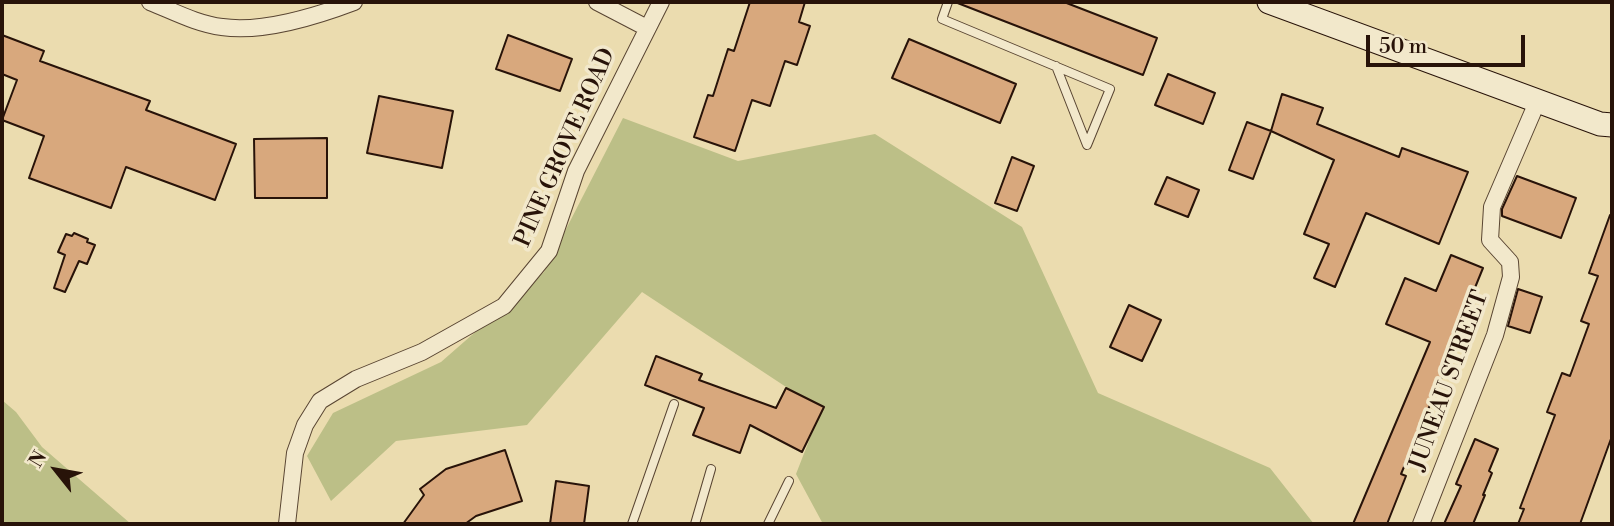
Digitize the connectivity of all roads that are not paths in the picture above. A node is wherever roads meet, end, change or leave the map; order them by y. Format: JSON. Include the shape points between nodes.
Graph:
{"nodes":[{"id":1,"x":150,"y":2,"type":"edge"},
{"id":2,"x":354,"y":2,"type":"edge"},
{"id":3,"x":597,"y":2,"type":"edge"},
{"id":4,"x":662,"y":2,"type":"edge"},
{"id":5,"x":948,"y":2,"type":"edge"},
{"id":6,"x":1269,"y":2,"type":"edge"},
{"id":7,"x":647,"y":28,"type":"junction"},
{"id":8,"x":1056,"y":66,"type":"junction"},
{"id":9,"x":1538,"y":100,"type":"junction"},
{"id":10,"x":1608,"y":127,"type":"edge"},
{"id":11,"x":674,"y":404,"type":"dead end"},
{"id":12,"x":711,"y":469,"type":"dead end"},
{"id":13,"x":789,"y":481,"type":"dead end"},
{"id":14,"x":287,"y":524,"type":"edge"},
{"id":15,"x":632,"y":524,"type":"edge"},
{"id":16,"x":695,"y":524,"type":"edge"},
{"id":17,"x":768,"y":524,"type":"edge"},
{"id":18,"x":1421,"y":524,"type":"edge"}],
"edges":[{"from":1,"to":2,"type":"street","via":[[220,27],[248,30],[317,16]]},
{"from":3,"to":7,"type":"street"},
{"from":4,"to":7,"type":"street","name":"PINE GROVE ROAD"},
{"from":5,"to":8,"type":"lane","via":[[942,19]]},
{"from":6,"to":9,"type":"main road"},
{"from":7,"to":14,"type":"street","name":"PINE GROVE ROAD","via":[[576,171],[549,251],[503,306],[422,352],[356,379],[320,401],[295,453]]},
{"from":8,"to":8,"type":"lane","via":[[1110,89],[1087,145],[1060,77]]},
{"from":9,"to":10,"type":"main road"},
{"from":9,"to":18,"type":"street","name":"JUNEAU STREET","via":[[1492,207],[1490,240],[1510,262],[1511,277],[1495,335]]},
{"from":11,"to":15,"type":"lane"},
{"from":12,"to":16,"type":"lane"},
{"from":13,"to":17,"type":"lane"}]}
